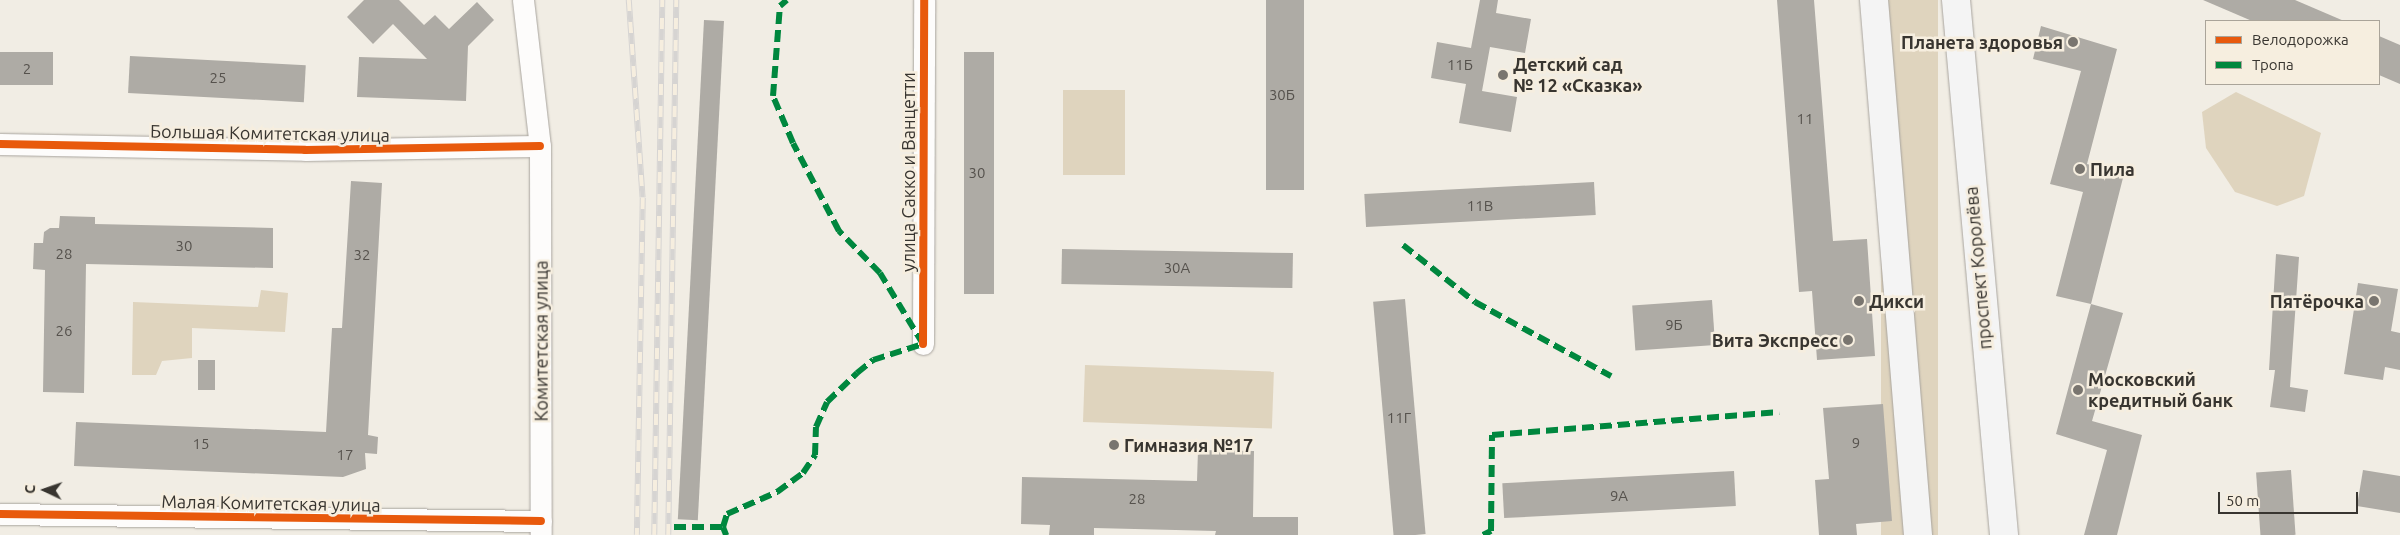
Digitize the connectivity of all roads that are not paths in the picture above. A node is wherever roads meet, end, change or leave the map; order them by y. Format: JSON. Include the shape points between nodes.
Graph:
{"nodes":[{"id":1,"x":523,"y":0,"type":"edge"},
{"id":2,"x":924,"y":0,"type":"edge"},
{"id":3,"x":1874,"y":0,"type":"edge"},
{"id":4,"x":1956,"y":0,"type":"edge"},
{"id":5,"x":0,"y":144,"type":"edge"},
{"id":6,"x":540,"y":146,"type":"junction"},
{"id":7,"x":923,"y":344,"type":"dead end"},
{"id":8,"x":0,"y":514,"type":"edge"},
{"id":9,"x":541,"y":528,"type":"edge"},
{"id":10,"x":1918,"y":535,"type":"edge"},
{"id":11,"x":2004,"y":535,"type":"edge"}],
"edges":[{"from":1,"to":6,"type":"street","name":"Комитетская улица"},
{"from":2,"to":7,"type":"street","name":"улица Сакко и Ванцетти"},
{"from":3,"to":10,"type":"main road"},
{"from":4,"to":11,"type":"main road","name":"проспект Королёва"},
{"from":5,"to":6,"type":"street","name":"Большая Комитетская улица","via":[[305,150]]},
{"from":6,"to":9,"type":"street","name":"Комитетская улица"},
{"from":8,"to":9,"type":"street","name":"Малая Комитетская улица"}]}
